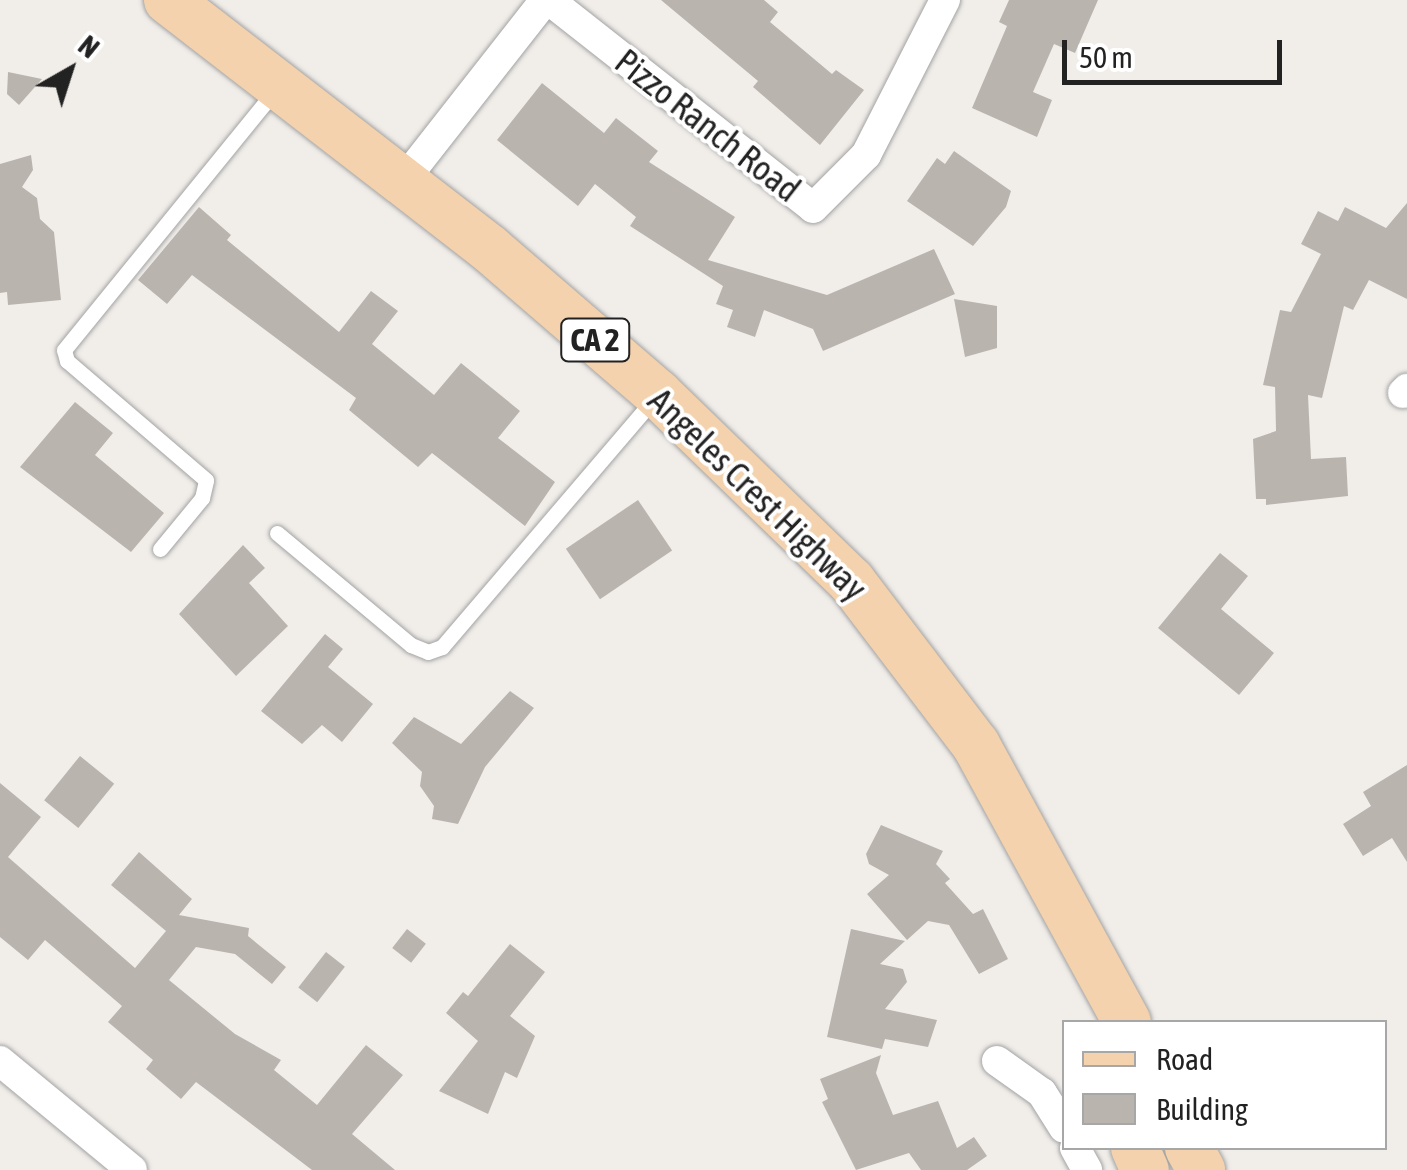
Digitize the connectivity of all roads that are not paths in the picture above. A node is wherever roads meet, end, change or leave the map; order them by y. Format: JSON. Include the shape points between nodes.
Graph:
{"nodes":[{"id":1,"x":168,"y":0,"type":"edge"},
{"id":2,"x":547,"y":0,"type":"edge"},
{"id":3,"x":945,"y":0,"type":"edge"},
{"id":4,"x":281,"y":84,"type":"junction"},
{"id":5,"x":404,"y":180,"type":"junction"},
{"id":6,"x":658,"y":394,"type":"junction"},
{"id":7,"x":277,"y":533,"type":"dead end"},
{"id":8,"x":160,"y":548,"type":"dead end"},
{"id":9,"x":1126,"y":1020,"type":"edge"},
{"id":10,"x":0,"y":1061,"type":"edge"},
{"id":11,"x":997,"y":1061,"type":"dead end"},
{"id":12,"x":1062,"y":1125,"type":"edge"},
{"id":13,"x":132,"y":1170,"type":"edge"}],
"edges":[{"from":1,"to":4,"type":"main road","name":"Angeles Crest Highway","number":"CA 2"},
{"from":2,"to":3,"type":"street","name":"Pizzo Ranch Road","via":[[813,208],[866,155]]},
{"from":2,"to":5,"type":"street"},
{"from":4,"to":5,"type":"main road","name":"Angeles Crest Highway","number":"CA 2"},
{"from":4,"to":8,"type":"lane","via":[[64,350],[67,361],[206,480],[202,498]]},
{"from":5,"to":6,"type":"main road","name":"Angeles Crest Highway","number":"CA 2"},
{"from":6,"to":7,"type":"lane","via":[[442,647],[428,652],[411,645]]},
{"from":6,"to":9,"type":"main road","name":"Angeles Crest Highway","number":"CA 2","via":[[778,508],[916,659],[976,745]]},
{"from":10,"to":13,"type":"street"},
{"from":11,"to":12,"type":"street","via":[[1042,1093]]}]}
